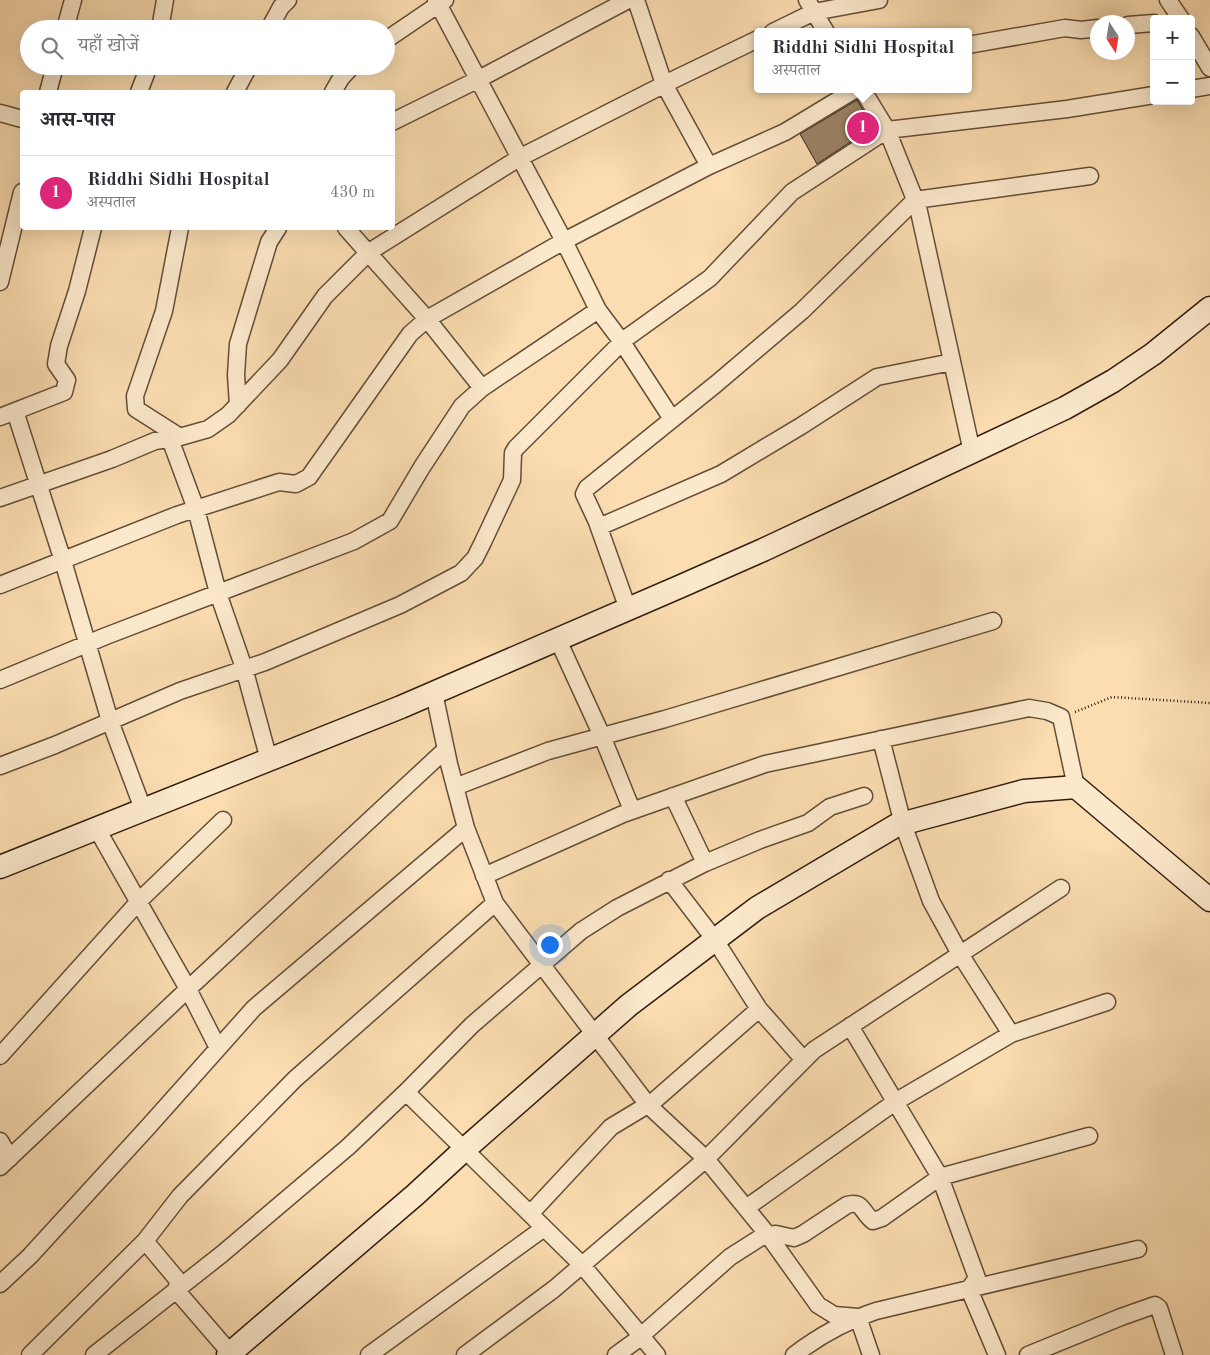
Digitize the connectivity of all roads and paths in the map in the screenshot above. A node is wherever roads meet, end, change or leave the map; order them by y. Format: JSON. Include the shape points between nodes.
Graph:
{"nodes":[{"id":1,"x":73,"y":0,"type":"edge"},
{"id":2,"x":165,"y":0,"type":"edge"},
{"id":3,"x":288,"y":0,"type":"edge"},
{"id":4,"x":628,"y":0,"type":"edge"},
{"id":5,"x":636,"y":0,"type":"edge"},
{"id":6,"x":879,"y":0,"type":"edge"},
{"id":7,"x":1168,"y":0,"type":"edge"},
{"id":8,"x":440,"y":1,"type":"edge"},
{"id":9,"x":811,"y":6,"type":"edge"},
{"id":10,"x":1178,"y":15,"type":"edge"},
{"id":11,"x":67,"y":20,"type":"edge"},
{"id":12,"x":162,"y":20,"type":"edge"},
{"id":13,"x":274,"y":20,"type":"edge"},
{"id":14,"x":1150,"y":23,"type":"edge"},
{"id":15,"x":1135,"y":25,"type":"edge"},
{"id":16,"x":778,"y":28,"type":"edge"},
{"id":17,"x":824,"y":28,"type":"edge"},
{"id":18,"x":1090,"y":29,"type":"edge"},
{"id":19,"x":395,"y":34,"type":"edge"},
{"id":20,"x":754,"y":41,"type":"edge"},
{"id":21,"x":1195,"y":43,"type":"edge"},
{"id":22,"x":972,"y":44,"type":"edge"},
{"id":23,"x":1210,"y":68,"type":"edge"},
{"id":24,"x":53,"y":75,"type":"edge"},
{"id":25,"x":146,"y":75,"type":"edge"},
{"id":26,"x":244,"y":75,"type":"edge"},
{"id":27,"x":344,"y":75,"type":"edge"},
{"id":28,"x":479,"y":79,"type":"junction"},
{"id":29,"x":664,"y":84,"type":"junction"},
{"id":30,"x":1210,"y":86,"type":"edge"},
{"id":31,"x":1195,"y":88,"type":"edge"},
{"id":32,"x":49,"y":90,"type":"edge"},
{"id":33,"x":140,"y":90,"type":"edge"},
{"id":34,"x":236,"y":90,"type":"edge"},
{"id":35,"x":334,"y":90,"type":"edge"},
{"id":36,"x":849,"y":93,"type":"edge"},
{"id":37,"x":864,"y":93,"type":"edge"},
{"id":38,"x":1150,"y":96,"type":"edge"},
{"id":39,"x":0,"y":113,"type":"edge"},
{"id":40,"x":20,"y":118,"type":"edge"},
{"id":41,"x":395,"y":121,"type":"edge"},
{"id":42,"x":887,"y":130,"type":"junction"},
{"id":43,"x":519,"y":158,"type":"junction"},
{"id":44,"x":709,"y":166,"type":"junction"},
{"id":45,"x":1090,"y":176,"type":"dead end"},
{"id":46,"x":20,"y":200,"type":"edge"},
{"id":47,"x":915,"y":200,"type":"junction"},
{"id":48,"x":92,"y":230,"type":"edge"},
{"id":49,"x":180,"y":230,"type":"edge"},
{"id":50,"x":277,"y":230,"type":"edge"},
{"id":51,"x":348,"y":230,"type":"edge"},
{"id":52,"x":564,"y":241,"type":"junction"},
{"id":53,"x":369,"y":252,"type":"junction"},
{"id":54,"x":0,"y":282,"type":"edge"},
{"id":55,"x":1210,"y":308,"type":"edge"},
{"id":56,"x":598,"y":310,"type":"junction"},
{"id":57,"x":427,"y":318,"type":"junction"},
{"id":58,"x":622,"y":342,"type":"junction"},
{"id":59,"x":952,"y":362,"type":"junction"},
{"id":60,"x":482,"y":388,"type":"junction"},
{"id":61,"x":238,"y":405,"type":"junction"},
{"id":62,"x":7,"y":414,"type":"edge"},
{"id":63,"x":672,"y":419,"type":"junction"},
{"id":64,"x":175,"y":438,"type":"junction"},
{"id":65,"x":972,"y":452,"type":"junction"},
{"id":66,"x":37,"y":484,"type":"junction"},
{"id":67,"x":0,"y":498,"type":"edge"},
{"id":68,"x":196,"y":509,"type":"junction"},
{"id":69,"x":599,"y":526,"type":"junction"},
{"id":70,"x":63,"y":561,"type":"junction"},
{"id":71,"x":0,"y":585,"type":"edge"},
{"id":72,"x":218,"y":593,"type":"junction"},
{"id":73,"x":628,"y":609,"type":"junction"},
{"id":74,"x":993,"y":621,"type":"dead end"},
{"id":75,"x":558,"y":640,"type":"junction"},
{"id":76,"x":88,"y":644,"type":"junction"},
{"id":77,"x":244,"y":668,"type":"junction"},
{"id":78,"x":0,"y":680,"type":"edge"},
{"id":79,"x":434,"y":693,"type":"junction"},
{"id":80,"x":1210,"y":703,"type":"edge"},
{"id":81,"x":1061,"y":717,"type":"junction"},
{"id":82,"x":110,"y":722,"type":"junction"},
{"id":83,"x":602,"y":736,"type":"junction"},
{"id":84,"x":881,"y":739,"type":"junction"},
{"id":85,"x":445,"y":750,"type":"junction"},
{"id":86,"x":268,"y":760,"type":"junction"},
{"id":87,"x":0,"y":766,"type":"edge"},
{"id":88,"x":455,"y":787,"type":"junction"},
{"id":89,"x":1076,"y":787,"type":"junction"},
{"id":90,"x":673,"y":796,"type":"junction"},
{"id":91,"x":864,"y":796,"type":"dead end"},
{"id":92,"x":143,"y":809,"type":"junction"},
{"id":93,"x":632,"y":810,"type":"junction"},
{"id":94,"x":224,"y":820,"type":"dead end"},
{"id":95,"x":903,"y":824,"type":"junction"},
{"id":96,"x":466,"y":828,"type":"junction"},
{"id":97,"x":97,"y":830,"type":"junction"},
{"id":98,"x":1,"y":863,"type":"edge"},
{"id":99,"x":705,"y":863,"type":"junction"},
{"id":100,"x":484,"y":876,"type":"junction"},
{"id":101,"x":669,"y":880,"type":"junction"},
{"id":102,"x":1060,"y":888,"type":"dead end"},
{"id":103,"x":1210,"y":900,"type":"edge"},
{"id":104,"x":138,"y":902,"type":"junction"},
{"id":105,"x":495,"y":903,"type":"junction"},
{"id":106,"x":715,"y":940,"type":"junction"},
{"id":107,"x":960,"y":954,"type":"junction"},
{"id":108,"x":541,"y":964,"type":"junction"},
{"id":109,"x":188,"y":989,"type":"junction"},
{"id":110,"x":1107,"y":1002,"type":"dead end"},
{"id":111,"x":758,"y":1009,"type":"junction"},
{"id":112,"x":850,"y":1026,"type":"junction"},
{"id":113,"x":1011,"y":1034,"type":"junction"},
{"id":114,"x":595,"y":1035,"type":"junction"},
{"id":115,"x":218,"y":1048,"type":"junction"},
{"id":116,"x":0,"y":1056,"type":"edge"},
{"id":117,"x":804,"y":1060,"type":"junction"},
{"id":118,"x":406,"y":1092,"type":"junction"},
{"id":119,"x":895,"y":1102,"type":"junction"},
{"id":120,"x":648,"y":1105,"type":"junction"},
{"id":121,"x":1089,"y":1136,"type":"dead end"},
{"id":122,"x":0,"y":1141,"type":"edge"},
{"id":123,"x":465,"y":1149,"type":"junction"},
{"id":124,"x":706,"y":1159,"type":"junction"},
{"id":125,"x":5,"y":1162,"type":"edge"},
{"id":126,"x":940,"y":1177,"type":"junction"},
{"id":127,"x":746,"y":1208,"type":"junction"},
{"id":128,"x":530,"y":1214,"type":"junction"},
{"id":129,"x":544,"y":1228,"type":"junction"},
{"id":130,"x":768,"y":1235,"type":"junction"},
{"id":131,"x":145,"y":1241,"type":"junction"},
{"id":132,"x":1138,"y":1249,"type":"dead end"},
{"id":133,"x":582,"y":1265,"type":"junction"},
{"id":134,"x":0,"y":1284,"type":"edge"},
{"id":135,"x":969,"y":1289,"type":"junction"},
{"id":136,"x":176,"y":1290,"type":"junction"},
{"id":137,"x":858,"y":1317,"type":"junction"},
{"id":138,"x":641,"y":1335,"type":"junction"},
{"id":139,"x":230,"y":1354,"type":"edge"},
{"id":140,"x":30,"y":1355,"type":"edge"},
{"id":141,"x":94,"y":1355,"type":"edge"},
{"id":142,"x":368,"y":1355,"type":"edge"},
{"id":143,"x":465,"y":1355,"type":"edge"},
{"id":144,"x":616,"y":1355,"type":"edge"},
{"id":145,"x":657,"y":1355,"type":"edge"},
{"id":146,"x":794,"y":1355,"type":"edge"},
{"id":147,"x":871,"y":1355,"type":"edge"},
{"id":148,"x":996,"y":1355,"type":"edge"},
{"id":149,"x":1028,"y":1355,"type":"edge"},
{"id":150,"x":1174,"y":1355,"type":"edge"}],
"edges":[{"from":1,"to":11,"type":"street"},
{"from":2,"to":12,"type":"street"},
{"from":3,"to":13,"type":"street"},
{"from":4,"to":28,"type":"street"},
{"from":5,"to":29,"type":"street"},
{"from":6,"to":9,"type":"street"},
{"from":7,"to":10,"type":"street"},
{"from":8,"to":19,"type":"street"},
{"from":8,"to":28,"type":"street"},
{"from":9,"to":16,"type":"street"},
{"from":9,"to":17,"type":"street"},
{"from":14,"to":15,"type":"street"},
{"from":18,"to":22,"type":"street","via":[[1065,28]]},
{"from":20,"to":29,"type":"street"},
{"from":21,"to":23,"type":"street"},
{"from":24,"to":32,"type":"street"},
{"from":25,"to":33,"type":"street"},
{"from":26,"to":34,"type":"street"},
{"from":27,"to":35,"type":"street"},
{"from":28,"to":41,"type":"street"},
{"from":28,"to":43,"type":"street"},
{"from":29,"to":43,"type":"street"},
{"from":29,"to":44,"type":"street"},
{"from":30,"to":31,"type":"street"},
{"from":36,"to":44,"type":"street","via":[[785,132]]},
{"from":37,"to":42,"type":"street"},
{"from":38,"to":42,"type":"street"},
{"from":39,"to":40,"type":"street"},
{"from":42,"to":47,"type":"street"},
{"from":42,"to":58,"type":"street","via":[[792,192],[710,278]]},
{"from":43,"to":52,"type":"street"},
{"from":43,"to":53,"type":"street"},
{"from":44,"to":52,"type":"street"},
{"from":45,"to":47,"type":"street"},
{"from":46,"to":54,"type":"street"},
{"from":47,"to":59,"type":"street"},
{"from":47,"to":63,"type":"street","via":[[802,311]]},
{"from":48,"to":62,"type":"street","via":[[59,346],[56,364],[67,380],[64,392]]},
{"from":49,"to":64,"type":"street","via":[[164,311],[135,396],[136,409]]},
{"from":50,"to":61,"type":"street","via":[[270,242],[238,344]]},
{"from":51,"to":53,"type":"street"},
{"from":52,"to":56,"type":"street"},
{"from":52,"to":57,"type":"street"},
{"from":53,"to":57,"type":"street"},
{"from":53,"to":61,"type":"street","via":[[325,296],[280,360]]},
{"from":55,"to":65,"type":"street","via":[[1113,381],[1065,408]]},
{"from":56,"to":58,"type":"street"},
{"from":56,"to":60,"type":"street"},
{"from":57,"to":60,"type":"street"},
{"from":57,"to":68,"type":"street","via":[[410,334],[309,477],[296,484],[279,482]]},
{"from":58,"to":63,"type":"street"},
{"from":58,"to":77,"type":"street","via":[[516,448],[512,480],[483,542],[466,569],[400,605]]},
{"from":59,"to":65,"type":"street"},
{"from":59,"to":69,"type":"street","via":[[877,376],[721,474]]},
{"from":60,"to":72,"type":"street","via":[[462,406],[390,521],[354,541]]},
{"from":61,"to":64,"type":"street","via":[[208,429]]},
{"from":62,"to":66,"type":"street"},
{"from":63,"to":69,"type":"street","via":[[587,488],[584,494]]},
{"from":64,"to":66,"type":"street","via":[[155,441]]},
{"from":64,"to":68,"type":"street"},
{"from":65,"to":73,"type":"street"},
{"from":66,"to":67,"type":"street"},
{"from":66,"to":70,"type":"street"},
{"from":68,"to":70,"type":"street"},
{"from":68,"to":72,"type":"street"},
{"from":69,"to":73,"type":"street"},
{"from":70,"to":71,"type":"street"},
{"from":70,"to":76,"type":"street"},
{"from":72,"to":76,"type":"street"},
{"from":72,"to":77,"type":"street"},
{"from":73,"to":75,"type":"street"},
{"from":74,"to":83,"type":"street"},
{"from":75,"to":79,"type":"street"},
{"from":75,"to":83,"type":"street"},
{"from":76,"to":78,"type":"street"},
{"from":76,"to":82,"type":"street"},
{"from":77,"to":82,"type":"street","via":[[180,691]]},
{"from":77,"to":86,"type":"street"},
{"from":79,"to":85,"type":"street"},
{"from":79,"to":86,"type":"street"},
{"from":80,"to":81,"type":"path","via":[[1112,697]]},
{"from":81,"to":84,"type":"street","via":[[1030,708]]},
{"from":81,"to":89,"type":"street"},
{"from":82,"to":87,"type":"street"},
{"from":82,"to":92,"type":"street"},
{"from":83,"to":88,"type":"street","via":[[548,751]]},
{"from":83,"to":93,"type":"street"},
{"from":84,"to":90,"type":"street","via":[[765,764]]},
{"from":84,"to":95,"type":"street"},
{"from":85,"to":88,"type":"street"},
{"from":85,"to":109,"type":"street"},
{"from":86,"to":92,"type":"street"},
{"from":88,"to":96,"type":"street"},
{"from":89,"to":95,"type":"street","via":[[1024,792]]},
{"from":89,"to":103,"type":"street"},
{"from":90,"to":93,"type":"street"},
{"from":90,"to":99,"type":"street"},
{"from":91,"to":99,"type":"street","via":[[830,808],[808,823]]},
{"from":92,"to":97,"type":"street"},
{"from":93,"to":100,"type":"street"},
{"from":94,"to":104,"type":"street"},
{"from":95,"to":106,"type":"street","via":[[757,908]]},
{"from":95,"to":107,"type":"street","via":[[931,900]]},
{"from":96,"to":100,"type":"street"},
{"from":96,"to":115,"type":"street","via":[[254,1008]]},
{"from":97,"to":98,"type":"street"},
{"from":97,"to":104,"type":"street"},
{"from":99,"to":101,"type":"street"},
{"from":100,"to":105,"type":"street"},
{"from":101,"to":106,"type":"street"},
{"from":101,"to":108,"type":"street","via":[[580,931]]},
{"from":102,"to":107,"type":"street"},
{"from":104,"to":109,"type":"street"},
{"from":104,"to":116,"type":"street"},
{"from":105,"to":108,"type":"street"},
{"from":105,"to":131,"type":"street","via":[[295,1079],[180,1196]]},
{"from":106,"to":111,"type":"street"},
{"from":106,"to":114,"type":"street"},
{"from":107,"to":112,"type":"street"},
{"from":107,"to":113,"type":"street"},
{"from":108,"to":114,"type":"street"},
{"from":108,"to":118,"type":"street","via":[[472,1025]]},
{"from":109,"to":115,"type":"street"},
{"from":109,"to":125,"type":"street"},
{"from":110,"to":113,"type":"street"},
{"from":111,"to":117,"type":"street"},
{"from":111,"to":120,"type":"street"},
{"from":112,"to":117,"type":"street"},
{"from":112,"to":119,"type":"street"},
{"from":113,"to":119,"type":"street"},
{"from":114,"to":120,"type":"street"},
{"from":114,"to":123,"type":"street"},
{"from":115,"to":134,"type":"street","via":[[37,1249]]},
{"from":117,"to":124,"type":"street"},
{"from":118,"to":123,"type":"street"},
{"from":118,"to":136,"type":"street","via":[[348,1147]]},
{"from":119,"to":126,"type":"street"},
{"from":119,"to":127,"type":"street"},
{"from":120,"to":124,"type":"street"},
{"from":120,"to":128,"type":"street","via":[[611,1127]]},
{"from":121,"to":126,"type":"street"},
{"from":122,"to":125,"type":"street"},
{"from":123,"to":128,"type":"street"},
{"from":123,"to":139,"type":"street"},
{"from":124,"to":127,"type":"street"},
{"from":124,"to":133,"type":"street"},
{"from":126,"to":130,"type":"street","via":[[882,1218],[873,1221],[854,1203],[794,1238]]},
{"from":126,"to":135,"type":"street","via":[[977,1278]]},
{"from":127,"to":130,"type":"street"},
{"from":128,"to":129,"type":"street"},
{"from":129,"to":133,"type":"street"},
{"from":129,"to":142,"type":"street"},
{"from":130,"to":137,"type":"street","via":[[818,1305],[834,1315]]},
{"from":130,"to":138,"type":"street","via":[[730,1257]]},
{"from":131,"to":136,"type":"street","via":[[176,1278]]},
{"from":131,"to":140,"type":"street"},
{"from":132,"to":135,"type":"street"},
{"from":133,"to":138,"type":"street"},
{"from":133,"to":143,"type":"street"},
{"from":135,"to":137,"type":"street"},
{"from":135,"to":148,"type":"street"},
{"from":136,"to":139,"type":"street"},
{"from":136,"to":141,"type":"street"},
{"from":137,"to":146,"type":"street"},
{"from":137,"to":147,"type":"street"},
{"from":138,"to":144,"type":"street"},
{"from":138,"to":145,"type":"street"},
{"from":149,"to":150,"type":"street","via":[[1155,1305],[1159,1308]]}]}
